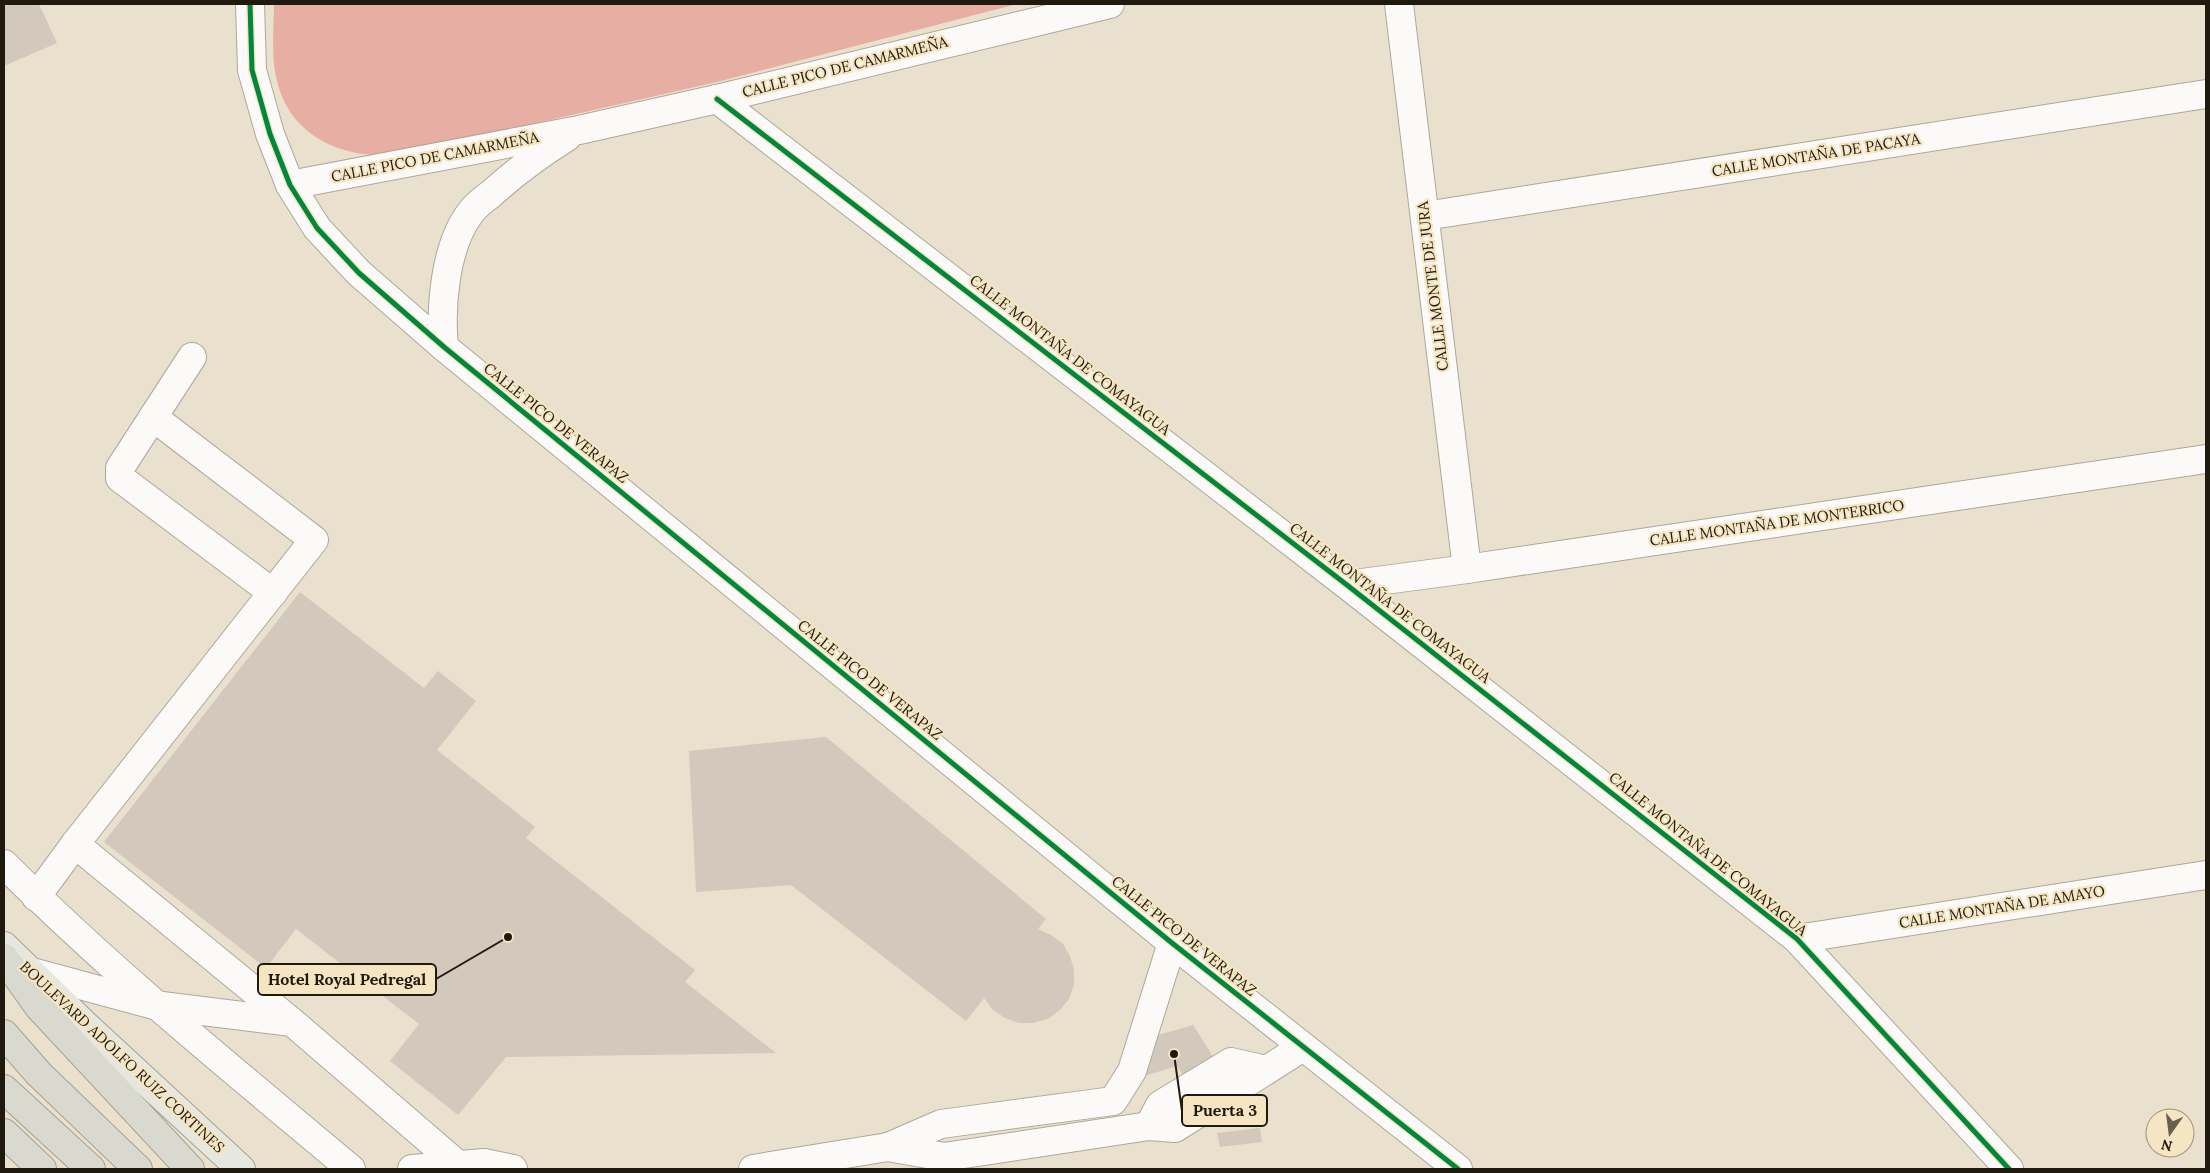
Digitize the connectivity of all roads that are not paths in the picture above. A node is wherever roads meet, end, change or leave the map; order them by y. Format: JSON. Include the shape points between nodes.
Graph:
{"nodes":[{"id":1,"x":250,"y":4,"type":"edge"},
{"id":2,"x":1110,"y":4,"type":"edge"},
{"id":3,"x":1400,"y":4,"type":"edge"},
{"id":4,"x":1035,"y":12,"type":"edge"},
{"id":5,"x":2206,"y":94,"type":"edge"},
{"id":6,"x":717,"y":99,"type":"junction"},
{"id":7,"x":579,"y":130,"type":"junction"},
{"id":8,"x":290,"y":185,"type":"junction"},
{"id":9,"x":1425,"y":216,"type":"junction"},
{"id":10,"x":444,"y":347,"type":"junction"},
{"id":11,"x":192,"y":357,"type":"dead end"},
{"id":12,"x":153,"y":417,"type":"junction"},
{"id":13,"x":2206,"y":459,"type":"edge"},
{"id":14,"x":1467,"y":569,"type":"junction"},
{"id":15,"x":1348,"y":585,"type":"junction"},
{"id":16,"x":273,"y":593,"type":"junction"},
{"id":17,"x":75,"y":844,"type":"junction"},
{"id":18,"x":4,"y":864,"type":"edge"},
{"id":19,"x":2206,"y":875,"type":"edge"},
{"id":20,"x":36,"y":897,"type":"junction"},
{"id":21,"x":1797,"y":939,"type":"junction"},
{"id":22,"x":1172,"y":943,"type":"junction"},
{"id":23,"x":4,"y":946,"type":"edge"},
{"id":24,"x":4,"y":958,"type":"edge"},
{"id":25,"x":32,"y":972,"type":"junction"},
{"id":26,"x":154,"y":1005,"type":"junction"},
{"id":27,"x":292,"y":1022,"type":"junction"},
{"id":28,"x":4,"y":1034,"type":"edge"},
{"id":29,"x":1304,"y":1047,"type":"junction"},
{"id":30,"x":1266,"y":1070,"type":"junction"},
{"id":31,"x":4,"y":1089,"type":"edge"},
{"id":32,"x":1149,"y":1126,"type":"junction"},
{"id":33,"x":4,"y":1133,"type":"edge"},
{"id":34,"x":888,"y":1147,"type":"junction"},
{"id":35,"x":457,"y":1164,"type":"junction"},
{"id":36,"x":42,"y":1169,"type":"edge"},
{"id":37,"x":91,"y":1169,"type":"edge"},
{"id":38,"x":138,"y":1169,"type":"edge"},
{"id":39,"x":190,"y":1169,"type":"edge"},
{"id":40,"x":241,"y":1169,"type":"edge"},
{"id":41,"x":351,"y":1169,"type":"edge"},
{"id":42,"x":412,"y":1169,"type":"edge"},
{"id":43,"x":513,"y":1169,"type":"edge"},
{"id":44,"x":753,"y":1169,"type":"edge"},
{"id":45,"x":1458,"y":1169,"type":"edge"},
{"id":46,"x":2009,"y":1169,"type":"edge"}],
"edges":[{"from":1,"to":8,"type":"street","name":"CALLE PICO DE VERAPAZ","via":[[252,70],[270,134]]},
{"from":2,"to":4,"type":"street","name":"CALLE PICO DE CAMARMEÑA"},
{"from":3,"to":9,"type":"street","name":"CALLE MONTE DE JURA"},
{"from":4,"to":6,"type":"street","name":"CALLE PICO DE CAMARMEÑA"},
{"from":5,"to":9,"type":"street","name":"CALLE MONTAÑA DE PACAYA"},
{"from":6,"to":7,"type":"street","name":"CALLE PICO DE CAMARMEÑA"},
{"from":6,"to":15,"type":"street","name":"CALLE MONTAÑA DE COMAYAGUA"},
{"from":7,"to":8,"type":"street","name":"CALLE PICO DE CAMARMEÑA"},
{"from":7,"to":10,"type":"street","name":"CALLE PICO DE CAMARMEÑA","via":[[507,179],[471,212],[460,231],[446,274],[442,314]]},
{"from":8,"to":10,"type":"street","name":"CALLE PICO DE VERAPAZ","via":[[317,228],[358,273]]},
{"from":9,"to":14,"type":"street","name":"CALLE MONTE DE JURA"},
{"from":10,"to":22,"type":"street","name":"CALLE PICO DE VERAPAZ"},
{"from":11,"to":12,"type":"street"},
{"from":12,"to":16,"type":"street","via":[[120,468],[120,478]]},
{"from":12,"to":16,"type":"street","via":[[314,540]]},
{"from":13,"to":14,"type":"street","name":"CALLE MONTAÑA DE MONTERRICO"},
{"from":14,"to":15,"type":"street","name":"CALLE MONTAÑA DE MONTERRICO"},
{"from":15,"to":21,"type":"street","name":"CALLE MONTAÑA DE COMAYAGUA"},
{"from":16,"to":17,"type":"street"},
{"from":17,"to":20,"type":"street"},
{"from":17,"to":27,"type":"street"},
{"from":18,"to":20,"type":"street"},
{"from":19,"to":21,"type":"street","name":"CALLE MONTAÑA DE AMAYO"},
{"from":20,"to":26,"type":"street"},
{"from":21,"to":46,"type":"street","name":"CALLE MONTAÑA DE COMAYAGUA"},
{"from":22,"to":29,"type":"street","name":"CALLE PICO DE VERAPAZ"},
{"from":22,"to":34,"type":"street","via":[[1145,1075],[1113,1101],[941,1124]]},
{"from":23,"to":25,"type":"main road","name":"BOULEVARD ADOLFO RUIZ CORTINES"},
{"from":24,"to":39,"type":"highway","via":[[38,1007]]},
{"from":25,"to":26,"type":"street"},
{"from":25,"to":40,"type":"main road","name":"BOULEVARD ADOLFO RUIZ CORTINES"},
{"from":26,"to":27,"type":"street"},
{"from":26,"to":41,"type":"street"},
{"from":27,"to":35,"type":"street"},
{"from":28,"to":38,"type":"highway","via":[[39,1074]]},
{"from":29,"to":30,"type":"street"},
{"from":29,"to":45,"type":"street","name":"CALLE PICO DE VERAPAZ"},
{"from":30,"to":32,"type":"street","via":[[1231,1062],[1160,1105]]},
{"from":30,"to":32,"type":"street","via":[[1253,1096],[1182,1140]]},
{"from":31,"to":37,"type":"highway"},
{"from":32,"to":34,"type":"street","via":[[944,1157]]},
{"from":33,"to":36,"type":"highway"},
{"from":34,"to":44,"type":"street"},
{"from":35,"to":42,"type":"street"},
{"from":35,"to":43,"type":"street","via":[[484,1163]]}]}
